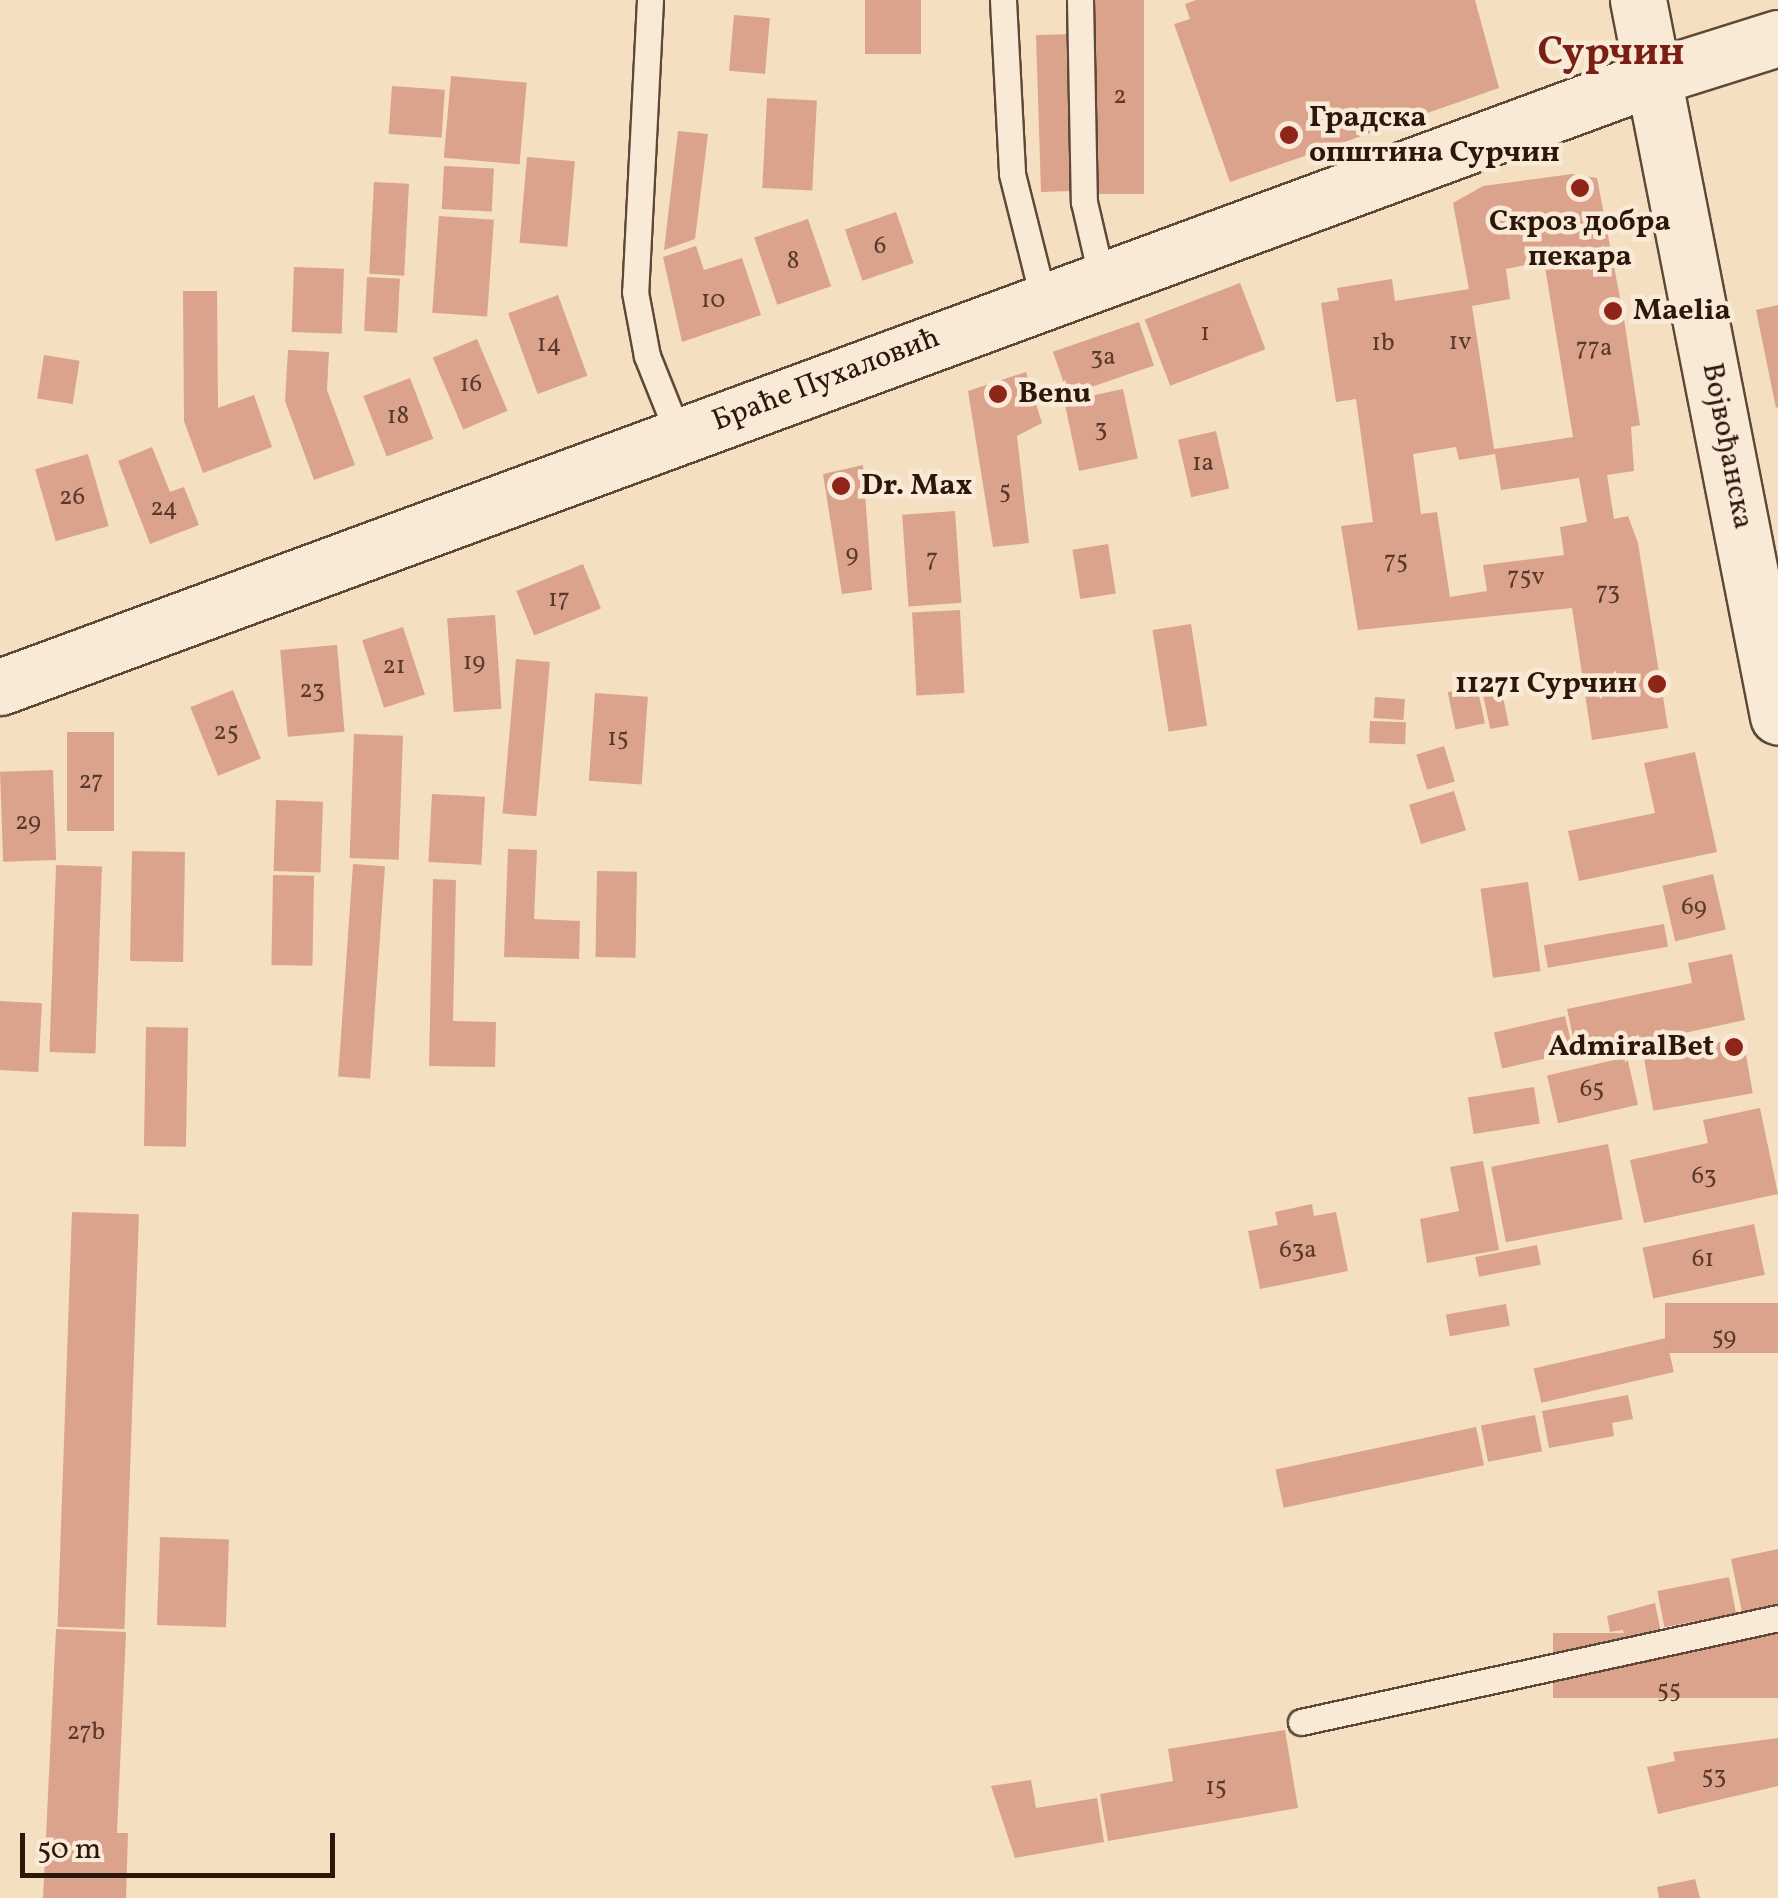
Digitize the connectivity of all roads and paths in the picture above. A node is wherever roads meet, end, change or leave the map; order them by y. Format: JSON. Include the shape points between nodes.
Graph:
{"nodes":[{"id":1,"x":650,"y":0,"type":"edge"},
{"id":2,"x":1003,"y":0,"type":"edge"},
{"id":3,"x":1080,"y":0,"type":"edge"},
{"id":4,"x":1638,"y":0,"type":"edge"},
{"id":5,"x":1778,"y":38,"type":"edge"},
{"id":6,"x":1654,"y":77,"type":"junction"},
{"id":7,"x":1102,"y":275,"type":"junction"},
{"id":8,"x":1043,"y":296,"type":"junction"},
{"id":9,"x":679,"y":436,"type":"junction"},
{"id":10,"x":0,"y":686,"type":"edge"},
{"id":11,"x":1778,"y":716,"type":"edge"},
{"id":12,"x":1778,"y":1618,"type":"edge"},
{"id":13,"x":1301,"y":1722,"type":"dead end"}],
"edges":[{"from":1,"to":9,"type":"lane","via":[[635,292],[646,356]]},
{"from":2,"to":8,"type":"lane","via":[[1012,174]]},
{"from":3,"to":7,"type":"lane","via":[[1084,202]]},
{"from":4,"to":6,"type":"main road","name":"Војвођанска"},
{"from":5,"to":6,"type":"main road","name":"Браће Пухаловић"},
{"from":6,"to":7,"type":"main road","name":"Браће Пухаловић"},
{"from":6,"to":11,"type":"main road","name":"Војвођанска"},
{"from":7,"to":8,"type":"main road","name":"Браће Пухаловић"},
{"from":8,"to":9,"type":"main road","name":"Браће Пухаловић"},
{"from":9,"to":10,"type":"main road","name":"Браће Пухаловић"},
{"from":12,"to":13,"type":"lane"}]}
